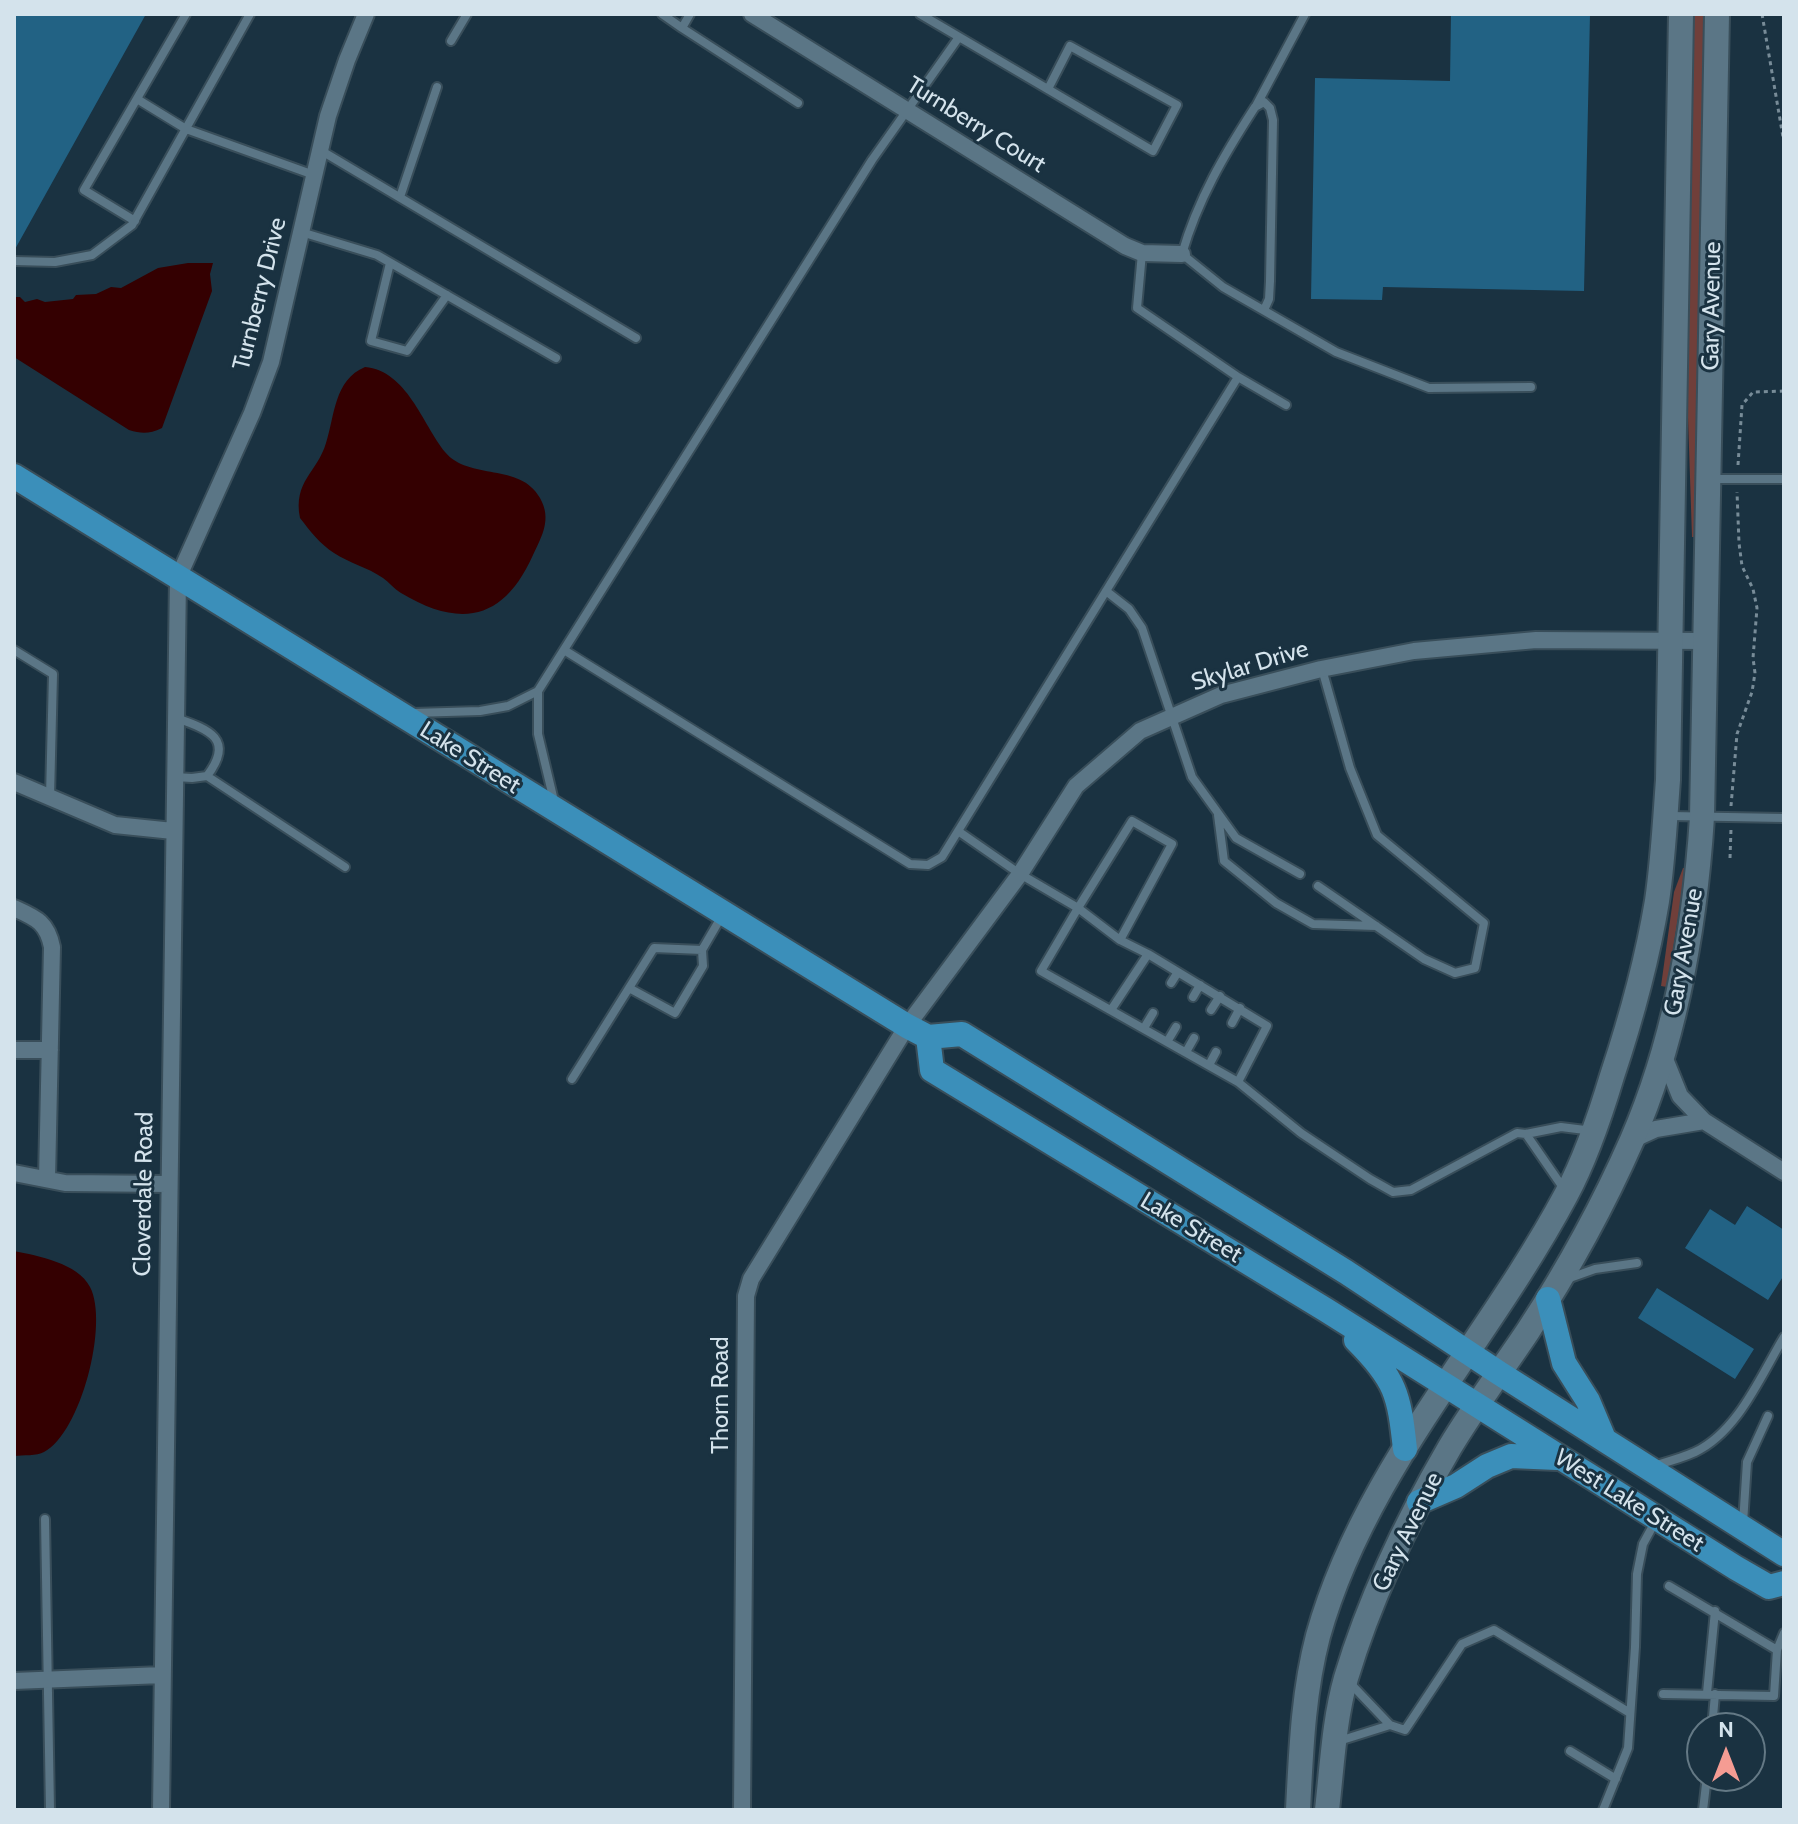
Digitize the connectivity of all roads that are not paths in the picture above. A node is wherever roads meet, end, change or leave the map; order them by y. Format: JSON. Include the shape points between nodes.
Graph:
{"nodes":[{"id":1,"x":186,"y":14,"type":"edge"},
{"id":2,"x":250,"y":14,"type":"edge"},
{"id":3,"x":366,"y":14,"type":"edge"},
{"id":4,"x":467,"y":14,"type":"edge"},
{"id":5,"x":662,"y":14,"type":"edge"},
{"id":6,"x":690,"y":14,"type":"edge"},
{"id":7,"x":752,"y":14,"type":"edge"},
{"id":8,"x":920,"y":14,"type":"edge"},
{"id":9,"x":1305,"y":14,"type":"edge"},
{"id":10,"x":1681,"y":14,"type":"edge"},
{"id":11,"x":1717,"y":14,"type":"edge"},
{"id":12,"x":682,"y":28,"type":"junction"},
{"id":13,"x":959,"y":37,"type":"junction"},
{"id":14,"x":451,"y":41,"type":"dead end"},
{"id":15,"x":437,"y":87,"type":"dead end"},
{"id":16,"x":1048,"y":89,"type":"junction"},
{"id":17,"x":137,"y":99,"type":"junction"},
{"id":18,"x":798,"y":103,"type":"dead end"},
{"id":19,"x":1255,"y":107,"type":"junction"},
{"id":20,"x":907,"y":111,"type":"junction"},
{"id":21,"x":186,"y":129,"type":"junction"},
{"id":22,"x":320,"y":149,"type":"junction"},
{"id":23,"x":314,"y":175,"type":"junction"},
{"id":24,"x":400,"y":197,"type":"junction"},
{"id":25,"x":135,"y":221,"type":"junction"},
{"id":26,"x":301,"y":232,"type":"junction"},
{"id":27,"x":1142,"y":253,"type":"junction"},
{"id":28,"x":1182,"y":254,"type":"junction"},
{"id":29,"x":14,"y":261,"type":"edge"},
{"id":30,"x":390,"y":263,"type":"junction"},
{"id":31,"x":447,"y":295,"type":"junction"},
{"id":32,"x":1264,"y":310,"type":"junction"},
{"id":33,"x":636,"y":338,"type":"dead end"},
{"id":34,"x":556,"y":358,"type":"dead end"},
{"id":35,"x":1238,"y":377,"type":"junction"},
{"id":36,"x":1531,"y":387,"type":"dead end"},
{"id":37,"x":1286,"y":405,"type":"dead end"},
{"id":38,"x":14,"y":476,"type":"edge"},
{"id":39,"x":1709,"y":479,"type":"junction"},
{"id":40,"x":1784,"y":479,"type":"edge"},
{"id":41,"x":178,"y":578,"type":"junction"},
{"id":42,"x":1106,"y":591,"type":"junction"},
{"id":43,"x":1669,"y":640,"type":"junction"},
{"id":44,"x":1706,"y":641,"type":"junction"},
{"id":45,"x":14,"y":650,"type":"edge"},
{"id":46,"x":564,"y":650,"type":"junction"},
{"id":47,"x":1321,"y":669,"type":"junction"},
{"id":48,"x":538,"y":691,"type":"junction"},
{"id":49,"x":398,"y":713,"type":"junction"},
{"id":50,"x":1171,"y":717,"type":"junction"},
{"id":51,"x":176,"y":718,"type":"junction"},
{"id":52,"x":207,"y":776,"type":"junction"},
{"id":53,"x":174,"y":777,"type":"junction"},
{"id":54,"x":14,"y":782,"type":"edge"},
{"id":55,"x":50,"y":797,"type":"junction"},
{"id":56,"x":556,"y":810,"type":"junction"},
{"id":57,"x":1218,"y":813,"type":"junction"},
{"id":58,"x":1665,"y":816,"type":"junction"},
{"id":59,"x":1702,"y":817,"type":"junction"},
{"id":60,"x":1784,"y":818,"type":"edge"},
{"id":61,"x":173,"y":831,"type":"junction"},
{"id":62,"x":958,"y":831,"type":"junction"},
{"id":63,"x":345,"y":867,"type":"dead end"},
{"id":64,"x":1020,"y":874,"type":"junction"},
{"id":65,"x":1300,"y":874,"type":"dead end"},
{"id":66,"x":1318,"y":886,"type":"dead end"},
{"id":67,"x":14,"y":908,"type":"edge"},
{"id":68,"x":1078,"y":908,"type":"junction"},
{"id":69,"x":724,"y":913,"type":"junction"},
{"id":70,"x":1376,"y":926,"type":"junction"},
{"id":71,"x":1120,"y":940,"type":"junction"},
{"id":72,"x":702,"y":950,"type":"junction"},
{"id":73,"x":1148,"y":954,"type":"junction"},
{"id":74,"x":1178,"y":972,"type":"junction"},
{"id":75,"x":1171,"y":983,"type":"dead end"},
{"id":76,"x":1200,"y":985,"type":"junction"},
{"id":77,"x":629,"y":988,"type":"junction"},
{"id":78,"x":1220,"y":996,"type":"junction"},
{"id":79,"x":1193,"y":997,"type":"dead end"},
{"id":80,"x":1240,"y":1008,"type":"junction"},
{"id":81,"x":1111,"y":1010,"type":"junction"},
{"id":82,"x":1211,"y":1010,"type":"dead end"},
{"id":83,"x":1153,"y":1013,"type":"dead end"},
{"id":84,"x":1232,"y":1023,"type":"dead end"},
{"id":85,"x":1176,"y":1027,"type":"dead end"},
{"id":86,"x":1144,"y":1028,"type":"junction"},
{"id":87,"x":917,"y":1032,"type":"junction"},
{"id":88,"x":1194,"y":1038,"type":"dead end"},
{"id":89,"x":1167,"y":1042,"type":"junction"},
{"id":90,"x":14,"y":1050,"type":"edge"},
{"id":91,"x":50,"y":1050,"type":"junction"},
{"id":92,"x":1186,"y":1052,"type":"junction"},
{"id":93,"x":1216,"y":1052,"type":"dead end"},
{"id":94,"x":1663,"y":1053,"type":"junction"},
{"id":95,"x":1209,"y":1065,"type":"junction"},
{"id":96,"x":572,"y":1079,"type":"dead end"},
{"id":97,"x":1238,"y":1082,"type":"junction"},
{"id":98,"x":1704,"y":1121,"type":"junction"},
{"id":99,"x":1593,"y":1131,"type":"junction"},
{"id":100,"x":1526,"y":1134,"type":"junction"},
{"id":101,"x":1632,"y":1140,"type":"junction"},
{"id":102,"x":1784,"y":1172,"type":"edge"},
{"id":103,"x":14,"y":1173,"type":"edge"},
{"id":104,"x":47,"y":1179,"type":"junction"},
{"id":105,"x":168,"y":1184,"type":"junction"},
{"id":106,"x":1567,"y":1193,"type":"junction"},
{"id":107,"x":1637,"y":1263,"type":"dead end"},
{"id":108,"x":1554,"y":1290,"type":"junction"},
{"id":109,"x":1326,"y":1310,"type":"junction"},
{"id":110,"x":1784,"y":1337,"type":"edge"},
{"id":111,"x":1469,"y":1351,"type":"junction"},
{"id":112,"x":1499,"y":1373,"type":"junction"},
{"id":113,"x":1446,"y":1386,"type":"junction"},
{"id":114,"x":1476,"y":1406,"type":"junction"},
{"id":115,"x":1768,"y":1416,"type":"dead end"},
{"id":116,"x":1604,"y":1439,"type":"junction"},
{"id":117,"x":1405,"y":1449,"type":"junction"},
{"id":118,"x":1560,"y":1458,"type":"junction"},
{"id":119,"x":1648,"y":1467,"type":"junction"},
{"id":120,"x":1419,"y":1502,"type":"junction"},
{"id":121,"x":1657,"y":1518,"type":"junction"},
{"id":122,"x":45,"y":1519,"type":"dead end"},
{"id":123,"x":1743,"y":1527,"type":"junction"},
{"id":124,"x":1784,"y":1554,"type":"edge"},
{"id":125,"x":1784,"y":1583,"type":"edge"},
{"id":126,"x":1669,"y":1586,"type":"dead end"},
{"id":127,"x":1715,"y":1611,"type":"junction"},
{"id":128,"x":1784,"y":1633,"type":"edge"},
{"id":129,"x":1777,"y":1650,"type":"junction"},
{"id":130,"x":162,"y":1675,"type":"junction"},
{"id":131,"x":1346,"y":1678,"type":"junction"},
{"id":132,"x":47,"y":1680,"type":"junction"},
{"id":133,"x":14,"y":1681,"type":"edge"},
{"id":134,"x":1663,"y":1694,"type":"dead end"},
{"id":135,"x":1711,"y":1694,"type":"junction"},
{"id":136,"x":1712,"y":1712,"type":"edge"},
{"id":137,"x":1630,"y":1713,"type":"junction"},
{"id":138,"x":1390,"y":1725,"type":"junction"},
{"id":139,"x":1335,"y":1743,"type":"junction"},
{"id":140,"x":1570,"y":1751,"type":"dead end"},
{"id":141,"x":1616,"y":1779,"type":"junction"},
{"id":142,"x":50,"y":1810,"type":"edge"},
{"id":143,"x":161,"y":1810,"type":"edge"},
{"id":144,"x":742,"y":1810,"type":"edge"},
{"id":145,"x":1298,"y":1810,"type":"edge"},
{"id":146,"x":1327,"y":1810,"type":"edge"},
{"id":147,"x":1603,"y":1810,"type":"edge"}],
"edges":[{"from":1,"to":17,"type":"lane"},
{"from":2,"to":21,"type":"lane"},
{"from":3,"to":22,"type":"street","name":"Turnberry Drive"},
{"from":4,"to":14,"type":"lane"},
{"from":5,"to":12,"type":"lane"},
{"from":6,"to":12,"type":"lane"},
{"from":7,"to":20,"type":"street","name":"Turnberry Court"},
{"from":8,"to":13,"type":"lane"},
{"from":9,"to":19,"type":"lane"},
{"from":10,"to":43,"type":"main road","name":"Gary Avenue"},
{"from":11,"to":39,"type":"main road","name":"Gary Avenue"},
{"from":12,"to":18,"type":"lane"},
{"from":13,"to":16,"type":"lane"},
{"from":13,"to":20,"type":"lane"},
{"from":15,"to":24,"type":"lane"},
{"from":16,"to":16,"type":"lane","via":[[1153,151],[1177,105],[1070,46]]},
{"from":17,"to":21,"type":"lane"},
{"from":17,"to":25,"type":"lane","via":[[84,190]]},
{"from":19,"to":28,"type":"lane","via":[[1194,214]]},
{"from":19,"to":32,"type":"lane","via":[[1264,102],[1273,120],[1270,281]]},
{"from":20,"to":27,"type":"street","name":"Turnberry Court"},
{"from":20,"to":46,"type":"lane"},
{"from":21,"to":23,"type":"lane"},
{"from":21,"to":25,"type":"lane"},
{"from":22,"to":23,"type":"street","name":"Turnberry Drive"},
{"from":22,"to":24,"type":"lane"},
{"from":23,"to":26,"type":"street","name":"Turnberry Drive"},
{"from":24,"to":33,"type":"lane"},
{"from":25,"to":29,"type":"lane","via":[[92,255],[55,262]]},
{"from":26,"to":30,"type":"lane"},
{"from":26,"to":41,"type":"street","name":"Turnberry Drive","via":[[271,362]]},
{"from":27,"to":28,"type":"street","name":"Turnberry Court"},
{"from":27,"to":35,"type":"lane","via":[[1137,308]]},
{"from":28,"to":32,"type":"lane","via":[[1223,287]]},
{"from":30,"to":31,"type":"lane"},
{"from":30,"to":31,"type":"lane","via":[[371,341],[407,351]]},
{"from":31,"to":34,"type":"lane"},
{"from":32,"to":36,"type":"lane","via":[[1336,352],[1429,388]]},
{"from":35,"to":37,"type":"lane"},
{"from":35,"to":42,"type":"lane"},
{"from":38,"to":41,"type":"main road","name":"Lake Street"},
{"from":39,"to":40,"type":"lane"},
{"from":39,"to":44,"type":"main road","name":"Gary Avenue"},
{"from":41,"to":49,"type":"main road","name":"Lake Street"},
{"from":41,"to":51,"type":"street","name":"Cloverdale Road"},
{"from":42,"to":50,"type":"lane","via":[[1142,628]]},
{"from":42,"to":62,"type":"lane"},
{"from":43,"to":44,"type":"street","name":"Skylar Drive"},
{"from":43,"to":47,"type":"street","name":"Skylar Drive","via":[[1536,640],[1414,651]]},
{"from":43,"to":58,"type":"main road","name":"Gary Avenue"},
{"from":44,"to":59,"type":"main road","name":"Gary Avenue"},
{"from":45,"to":55,"type":"lane","via":[[53,674]]},
{"from":46,"to":48,"type":"lane"},
{"from":46,"to":62,"type":"lane","via":[[910,864],[928,865],[942,857]]},
{"from":47,"to":50,"type":"street","name":"Skylar Drive","via":[[1221,695]]},
{"from":47,"to":70,"type":"lane","via":[[1350,768],[1377,835],[1484,923],[1475,968],[1455,973]]},
{"from":48,"to":49,"type":"lane","via":[[508,706],[480,711]]},
{"from":48,"to":56,"type":"lane","via":[[538,734]]},
{"from":49,"to":56,"type":"main road","name":"Lake Street"},
{"from":50,"to":57,"type":"lane","via":[[1192,777]]},
{"from":50,"to":64,"type":"street","name":"Skylar Drive","via":[[1140,731],[1076,786]]},
{"from":51,"to":52,"type":"lane","via":[[208,729],[216,738],[215,765]]},
{"from":51,"to":53,"type":"street","name":"Cloverdale Road"},
{"from":52,"to":53,"type":"lane"},
{"from":52,"to":63,"type":"lane"},
{"from":53,"to":61,"type":"street","name":"Cloverdale Road"},
{"from":54,"to":55,"type":"street"},
{"from":55,"to":61,"type":"street","via":[[115,825]]},
{"from":56,"to":69,"type":"main road","name":"Lake Street"},
{"from":57,"to":65,"type":"lane","via":[[1236,838]]},
{"from":57,"to":70,"type":"lane","via":[[1224,861],[1276,903],[1313,924]]},
{"from":58,"to":59,"type":"lane"},
{"from":58,"to":99,"type":"main road","name":"Gary Avenue","via":[[1657,899],[1636,997]]},
{"from":59,"to":60,"type":"lane"},
{"from":59,"to":94,"type":"main road","name":"Gary Avenue","via":[[1691,924]]},
{"from":61,"to":105,"type":"street","name":"Cloverdale Road"},
{"from":62,"to":64,"type":"lane"},
{"from":64,"to":68,"type":"lane"},
{"from":64,"to":87,"type":"street","name":"Skylar Drive"},
{"from":66,"to":70,"type":"lane"},
{"from":67,"to":91,"type":"street","via":[[37,918],[49,932]]},
{"from":68,"to":71,"type":"lane"},
{"from":68,"to":71,"type":"lane","via":[[1132,821],[1172,844]]},
{"from":68,"to":81,"type":"lane","via":[[1041,971]]},
{"from":69,"to":72,"type":"lane"},
{"from":69,"to":87,"type":"main road","name":"Lake Street"},
{"from":71,"to":73,"type":"lane"},
{"from":72,"to":77,"type":"lane","via":[[654,948]]},
{"from":72,"to":77,"type":"lane","via":[[703,966],[675,1013]]},
{"from":73,"to":74,"type":"lane"},
{"from":73,"to":81,"type":"lane"},
{"from":74,"to":75,"type":"lane"},
{"from":74,"to":76,"type":"lane"},
{"from":76,"to":78,"type":"lane"},
{"from":76,"to":79,"type":"lane"},
{"from":77,"to":96,"type":"lane"},
{"from":78,"to":80,"type":"lane"},
{"from":78,"to":82,"type":"lane"},
{"from":80,"to":84,"type":"lane"},
{"from":80,"to":97,"type":"lane","via":[[1267,1026]]},
{"from":81,"to":86,"type":"lane"},
{"from":83,"to":86,"type":"lane"},
{"from":85,"to":89,"type":"lane"},
{"from":86,"to":89,"type":"lane"},
{"from":87,"to":109,"type":"main road","name":"Lake Street","via":[[932,1070]]},
{"from":87,"to":111,"type":"main road","name":"Lake Street","via":[[962,1034]]},
{"from":87,"to":144,"type":"street","name":"Thorn Road","via":[[751,1279],[746,1296]]},
{"from":88,"to":92,"type":"lane"},
{"from":89,"to":92,"type":"lane"},
{"from":90,"to":91,"type":"street"},
{"from":91,"to":104,"type":"street"},
{"from":92,"to":95,"type":"lane"},
{"from":93,"to":95,"type":"lane"},
{"from":94,"to":98,"type":"street","via":[[1680,1096]]},
{"from":94,"to":101,"type":"main road","name":"Gary Avenue"},
{"from":95,"to":97,"type":"lane"},
{"from":97,"to":100,"type":"lane","via":[[1301,1133],[1393,1192],[1411,1190],[1517,1133]]},
{"from":98,"to":101,"type":"street","via":[[1656,1129]]},
{"from":98,"to":102,"type":"street"},
{"from":99,"to":100,"type":"lane","via":[[1561,1127]]},
{"from":99,"to":106,"type":"main road","name":"Gary Avenue"},
{"from":100,"to":106,"type":"lane"},
{"from":101,"to":108,"type":"main road","name":"Gary Avenue"},
{"from":103,"to":104,"type":"street"},
{"from":104,"to":105,"type":"street"},
{"from":105,"to":130,"type":"street","name":"Cloverdale Road"},
{"from":106,"to":111,"type":"main road","name":"Gary Avenue"},
{"from":107,"to":108,"type":"lane","via":[[1595,1269]]},
{"from":108,"to":112,"type":"main road","name":"Gary Avenue"},
{"from":108,"to":116,"type":"main road","via":[[1564,1363]]},
{"from":109,"to":113,"type":"main road","name":"Lake Street"},
{"from":109,"to":117,"type":"main road","via":[[1389,1376],[1401,1409]]},
{"from":110,"to":119,"type":"lane","via":[[1727,1426],[1697,1451]]},
{"from":111,"to":112,"type":"main road","name":"Lake Street"},
{"from":111,"to":113,"type":"main road","name":"Gary Avenue"},
{"from":112,"to":114,"type":"main road","name":"Gary Avenue"},
{"from":112,"to":116,"type":"main road","name":"West Lake Street"},
{"from":113,"to":114,"type":"main road","name":"Lake Street"},
{"from":113,"to":117,"type":"main road","name":"Gary Avenue"},
{"from":114,"to":118,"type":"main road","name":"West Lake Street"},
{"from":114,"to":120,"type":"main road","name":"Gary Avenue"},
{"from":115,"to":123,"type":"lane","via":[[1747,1462]]},
{"from":116,"to":119,"type":"main road","name":"West Lake Street"},
{"from":117,"to":145,"type":"main road","name":"Gary Avenue","via":[[1347,1555],[1318,1637],[1303,1718]]},
{"from":118,"to":120,"type":"main road","via":[[1511,1456]]},
{"from":118,"to":121,"type":"main road","name":"West Lake Street"},
{"from":119,"to":123,"type":"main road","name":"West Lake Street"},
{"from":120,"to":131,"type":"main road","name":"Gary Avenue"},
{"from":121,"to":125,"type":"main road","name":"West Lake Street","via":[[1769,1587]]},
{"from":121,"to":137,"type":"lane","via":[[1638,1565]]},
{"from":122,"to":132,"type":"lane"},
{"from":123,"to":124,"type":"main road","name":"West Lake Street"},
{"from":126,"to":127,"type":"lane"},
{"from":127,"to":129,"type":"lane"},
{"from":127,"to":135,"type":"lane"},
{"from":128,"to":129,"type":"lane"},
{"from":129,"to":135,"type":"lane","via":[[1774,1696]]},
{"from":130,"to":132,"type":"street"},
{"from":130,"to":143,"type":"street","name":"Cloverdale Road"},
{"from":131,"to":138,"type":"lane"},
{"from":131,"to":139,"type":"main road","name":"Gary Avenue"},
{"from":132,"to":133,"type":"street"},
{"from":132,"to":142,"type":"lane"},
{"from":134,"to":135,"type":"lane"},
{"from":135,"to":136,"type":"lane"},
{"from":137,"to":138,"type":"lane","via":[[1494,1630],[1462,1644],[1405,1730]]},
{"from":137,"to":141,"type":"lane","via":[[1628,1748]]},
{"from":138,"to":139,"type":"lane"},
{"from":139,"to":146,"type":"main road","name":"Gary Avenue"},
{"from":140,"to":141,"type":"lane"},
{"from":141,"to":147,"type":"lane"}]}
